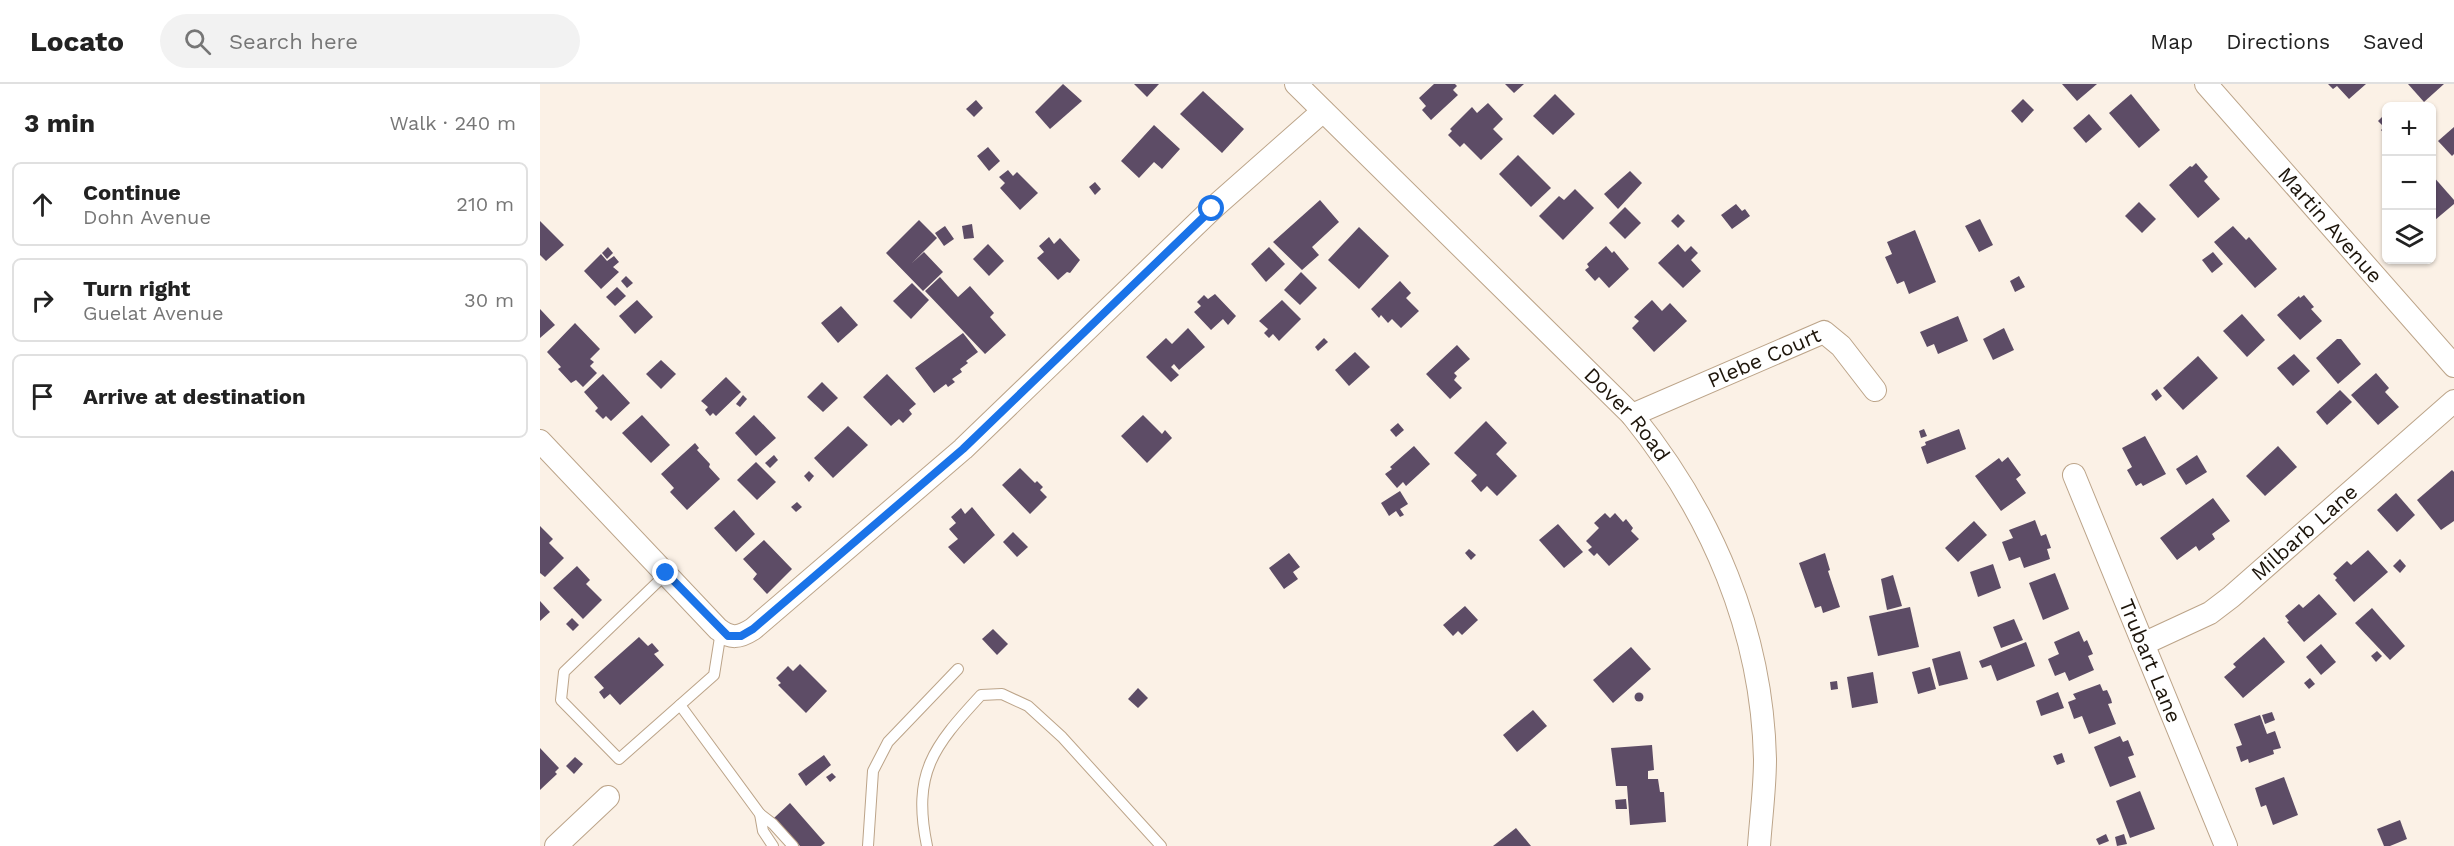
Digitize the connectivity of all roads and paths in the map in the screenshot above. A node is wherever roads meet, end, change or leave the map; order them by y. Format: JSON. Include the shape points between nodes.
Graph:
{"nodes":[{"id":1,"x":1296,"y":84,"type":"edge"},
{"id":2,"x":2206,"y":84,"type":"edge"},
{"id":3,"x":1323,"y":111,"type":"junction"},
{"id":4,"x":2454,"y":366,"type":"edge"},
{"id":5,"x":1875,"y":390,"type":"dead end"},
{"id":6,"x":2454,"y":401,"type":"edge"},
{"id":7,"x":1632,"y":415,"type":"junction"},
{"id":8,"x":540,"y":441,"type":"edge"},
{"id":9,"x":2074,"y":475,"type":"dead end"},
{"id":10,"x":666,"y":573,"type":"junction"},
{"id":11,"x":728,"y":634,"type":"junction"},
{"id":12,"x":2143,"y":644,"type":"junction"},
{"id":13,"x":958,"y":669,"type":"dead end"},
{"id":14,"x":680,"y":705,"type":"junction"},
{"id":15,"x":608,"y":797,"type":"dead end"},
{"id":16,"x":760,"y":814,"type":"junction"},
{"id":17,"x":556,"y":846,"type":"edge"},
{"id":18,"x":773,"y":846,"type":"edge"},
{"id":19,"x":793,"y":846,"type":"edge"},
{"id":20,"x":868,"y":846,"type":"edge"},
{"id":21,"x":927,"y":846,"type":"edge"},
{"id":22,"x":1161,"y":846,"type":"edge"},
{"id":23,"x":1759,"y":846,"type":"edge"},
{"id":24,"x":2226,"y":846,"type":"edge"}],
"edges":[{"from":1,"to":3,"type":"street","name":"Dover Road"},
{"from":2,"to":4,"type":"street","name":"Martin Avenue"},
{"from":3,"to":7,"type":"street","name":"Dover Road"},
{"from":3,"to":11,"type":"street","via":[[1212,209],[963,449],[753,629],[741,636]]},
{"from":5,"to":7,"type":"street","name":"Plebe Court","via":[[1841,345],[1824,332]]},
{"from":6,"to":12,"type":"street","name":"Milbarb Lane","via":[[2231,597],[2201,618]]},
{"from":7,"to":23,"type":"street","name":"Dover Road","via":[[1662,452],[1702,516],[1730,581],[1748,640],[1761,704],[1765,760]]},
{"from":8,"to":10,"type":"street"},
{"from":9,"to":12,"type":"street","name":"Trubart Lane"},
{"from":10,"to":11,"type":"street"},
{"from":10,"to":14,"type":"lane","via":[[564,672],[561,700],[619,759]]},
{"from":11,"to":14,"type":"lane","via":[[714,675]]},
{"from":12,"to":24,"type":"street","name":"Trubart Lane"},
{"from":13,"to":20,"type":"lane","via":[[888,742],[873,771]]},
{"from":14,"to":16,"type":"lane"},
{"from":15,"to":17,"type":"street"},
{"from":16,"to":18,"type":"lane","via":[[763,831]]},
{"from":16,"to":19,"type":"lane"},
{"from":21,"to":22,"type":"lane","via":[[922,799],[925,775],[934,753],[981,695],[1002,694],[1028,706],[1062,737]]}]}
